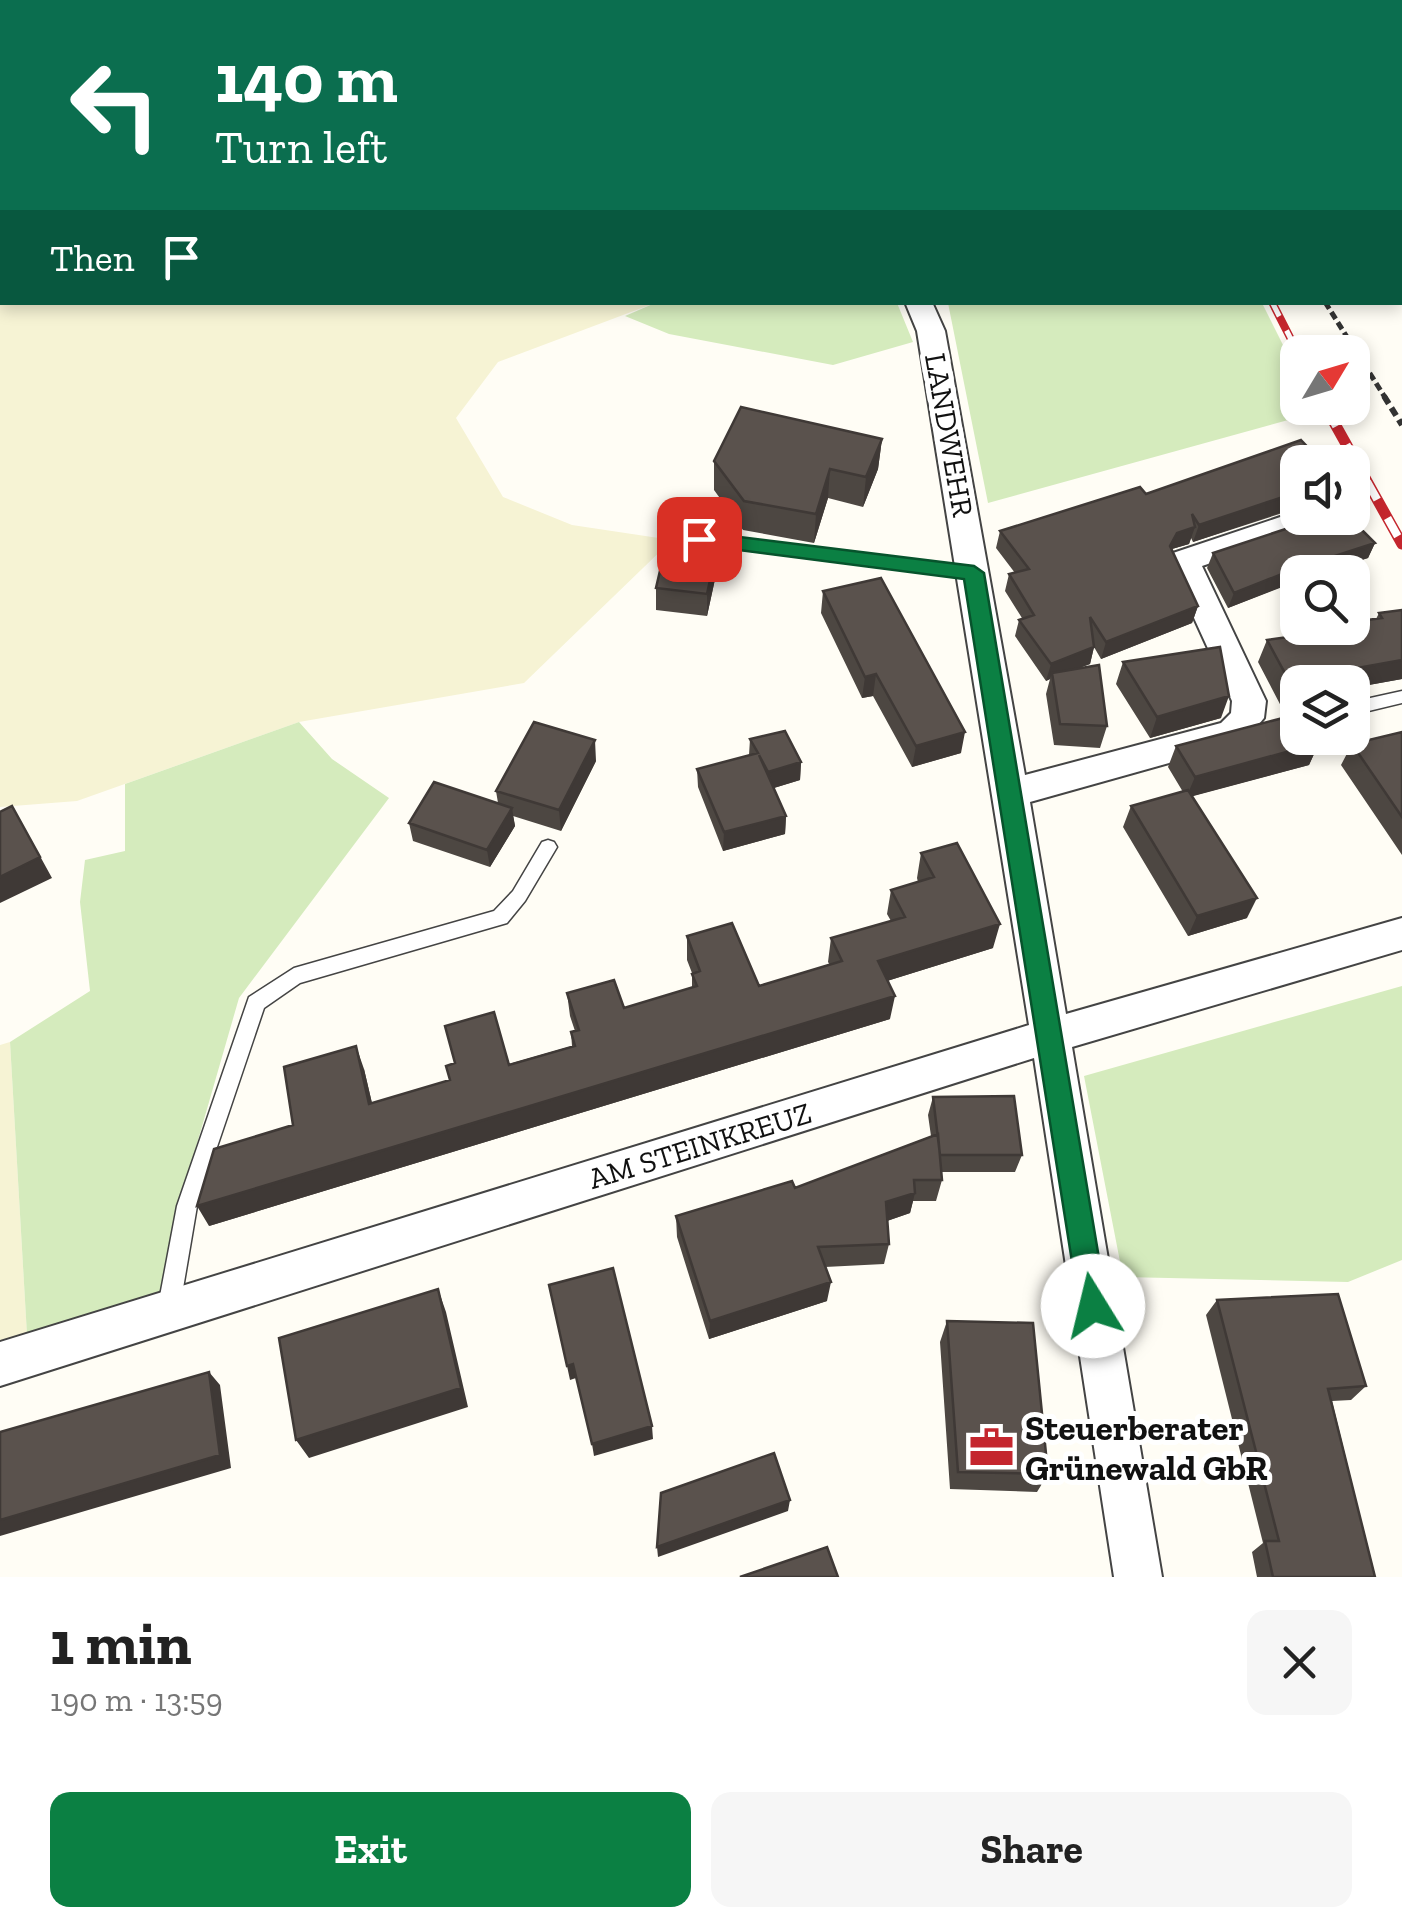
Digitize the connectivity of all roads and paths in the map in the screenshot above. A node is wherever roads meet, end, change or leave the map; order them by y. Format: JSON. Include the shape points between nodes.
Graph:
{"nodes":[{"id":1,"x":919,"y":305,"type":"edge"},
{"id":2,"x":1327,"y":305,"type":"edge"},
{"id":3,"x":1402,"y":425,"type":"edge"},
{"id":4,"x":1280,"y":528,"type":"edge"},
{"id":5,"x":699,"y":539,"type":"dead end"},
{"id":6,"x":974,"y":573,"type":"junction"},
{"id":7,"x":1402,"y":697,"type":"edge"},
{"id":8,"x":1370,"y":705,"type":"edge"},
{"id":9,"x":1011,"y":792,"type":"junction"},
{"id":10,"x":548,"y":847,"type":"dead end"},
{"id":11,"x":1402,"y":934,"type":"edge"},
{"id":12,"x":1049,"y":1036,"type":"junction"},
{"id":13,"x":168,"y":1313,"type":"junction"},
{"id":14,"x":0,"y":1364,"type":"edge"},
{"id":15,"x":1138,"y":1577,"type":"edge"}],
"edges":[{"from":1,"to":6,"type":"street","name":"LANDWEHR","via":[[931,331]]},
{"from":2,"to":3,"type":"path"},
{"from":4,"to":9,"type":"street","via":[[1184,560],[1258,721]]},
{"from":5,"to":6,"type":"lane"},
{"from":6,"to":9,"type":"street","name":"LANDWEHR"},
{"from":7,"to":8,"type":"lane"},
{"from":9,"to":12,"type":"street","name":"LANDWEHR"},
{"from":10,"to":13,"type":"lane","via":[[500,916],[294,976],[256,1003],[187,1206]]},
{"from":11,"to":12,"type":"street","name":"AM STEINKREUZ"},
{"from":12,"to":13,"type":"street","name":"AM STEINKREUZ"},
{"from":12,"to":15,"type":"street","name":"LANDWEHR"},
{"from":13,"to":14,"type":"street","name":"AM STEINKREUZ"}]}
